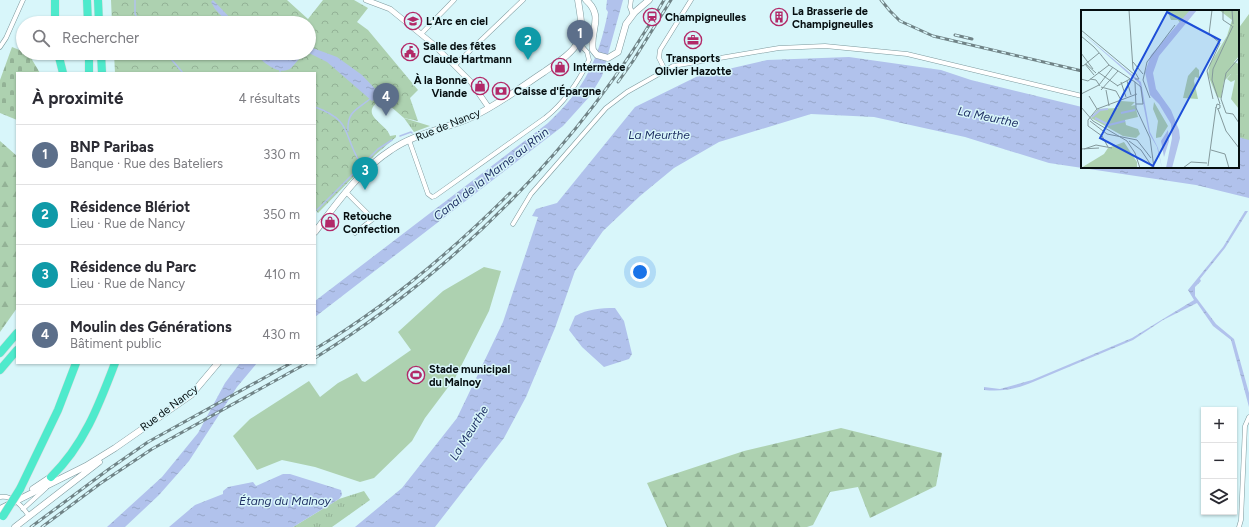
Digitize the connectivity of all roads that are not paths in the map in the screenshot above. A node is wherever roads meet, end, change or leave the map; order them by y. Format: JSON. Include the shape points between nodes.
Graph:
{"nodes":[{"id":1,"x":23,"y":0,"type":"edge"},
{"id":2,"x":55,"y":0,"type":"edge"},
{"id":3,"x":87,"y":0,"type":"edge"},
{"id":4,"x":98,"y":0,"type":"edge"},
{"id":5,"x":366,"y":0,"type":"edge"},
{"id":6,"x":454,"y":0,"type":"edge"},
{"id":7,"x":523,"y":0,"type":"edge"},
{"id":8,"x":578,"y":0,"type":"edge"},
{"id":9,"x":586,"y":0,"type":"edge"},
{"id":10,"x":631,"y":0,"type":"edge"},
{"id":11,"x":649,"y":0,"type":"edge"},
{"id":12,"x":691,"y":0,"type":"edge"},
{"id":13,"x":382,"y":2,"type":"edge"},
{"id":14,"x":580,"y":10,"type":"junction"},
{"id":15,"x":593,"y":10,"type":"junction"},
{"id":16,"x":633,"y":15,"type":"junction"},
{"id":17,"x":55,"y":16,"type":"edge"},
{"id":18,"x":88,"y":16,"type":"edge"},
{"id":19,"x":99,"y":16,"type":"edge"},
{"id":20,"x":421,"y":34,"type":"junction"},
{"id":21,"x":578,"y":42,"type":"junction"},
{"id":22,"x":0,"y":47,"type":"edge"},
{"id":23,"x":60,"y":60,"type":"edge"},
{"id":24,"x":89,"y":60,"type":"edge"},
{"id":25,"x":101,"y":60,"type":"edge"},
{"id":26,"x":455,"y":65,"type":"junction"},
{"id":27,"x":665,"y":70,"type":"junction"},
{"id":28,"x":63,"y":72,"type":"edge"},
{"id":29,"x":89,"y":72,"type":"edge"},
{"id":30,"x":102,"y":72,"type":"edge"},
{"id":31,"x":1081,"y":96,"type":"edge"},
{"id":32,"x":489,"y":108,"type":"junction"},
{"id":33,"x":408,"y":140,"type":"junction"},
{"id":34,"x":346,"y":192,"type":"junction"},
{"id":35,"x":513,"y":224,"type":"dead end"},
{"id":36,"x":316,"y":231,"type":"edge"},
{"id":37,"x":355,"y":233,"type":"dead end"},
{"id":38,"x":16,"y":334,"type":"edge"},
{"id":39,"x":16,"y":351,"type":"edge"},
{"id":40,"x":0,"y":353,"type":"edge"},
{"id":41,"x":76,"y":364,"type":"edge"},
{"id":42,"x":115,"y":364,"type":"edge"},
{"id":43,"x":217,"y":364,"type":"edge"},
{"id":44,"x":0,"y":370,"type":"edge"},
{"id":45,"x":1249,"y":417,"type":"edge"},
{"id":46,"x":115,"y":448,"type":"junction"},
{"id":47,"x":51,"y":477,"type":"joint"},
{"id":48,"x":48,"y":486,"type":"junction"},
{"id":49,"x":0,"y":497,"type":"edge"},
{"id":50,"x":15,"y":501,"type":"junction"},
{"id":51,"x":23,"y":509,"type":"junction"},
{"id":52,"x":1,"y":513,"type":"edge"},
{"id":53,"x":29,"y":516,"type":"junction"},
{"id":54,"x":15,"y":527,"type":"edge"},
{"id":55,"x":1239,"y":527,"type":"edge"}],
"edges":[{"from":1,"to":22,"type":"street"},
{"from":2,"to":17,"type":"highway"},
{"from":3,"to":18,"type":"highway"},
{"from":4,"to":19,"type":"highway"},
{"from":5,"to":13,"type":"street"},
{"from":6,"to":20,"type":"street"},
{"from":7,"to":26,"type":"street"},
{"from":8,"to":14,"type":"main road"},
{"from":9,"to":15,"type":"main road"},
{"from":10,"to":16,"type":"street"},
{"from":11,"to":16,"type":"main road"},
{"from":12,"to":27,"type":"street","via":[[660,50],[659,58]]},
{"from":13,"to":20,"type":"street"},
{"from":14,"to":15,"type":"main road"},
{"from":14,"to":21,"type":"main road","via":[[581,29]]},
{"from":15,"to":16,"type":"main road","via":[[596,20],[592,45],[596,54],[608,58],[615,55],[619,49],[623,30]]},
{"from":20,"to":26,"type":"street"},
{"from":21,"to":32,"type":"main road","name":"Rue de Nancy","via":[[550,67]]},
{"from":21,"to":33,"type":"street","via":[[587,52],[589,60],[572,90],[560,104],[546,118],[435,196],[430,196]]},
{"from":23,"to":28,"type":"highway"},
{"from":24,"to":29,"type":"highway"},
{"from":25,"to":30,"type":"highway"},
{"from":26,"to":32,"type":"street"},
{"from":27,"to":31,"type":"street","via":[[680,65],[779,48],[825,46],[907,54]]},
{"from":27,"to":35,"type":"street","via":[[627,92],[606,108],[531,194]]},
{"from":32,"to":33,"type":"main road","name":"Rue de Nancy","via":[[472,117]]},
{"from":33,"to":34,"type":"main road","name":"Rue de Nancy","via":[[381,157]]},
{"from":34,"to":36,"type":"main road","name":"Rue de Nancy"},
{"from":34,"to":37,"type":"street","via":[[373,219]]},
{"from":38,"to":40,"type":"highway"},
{"from":39,"to":44,"type":"highway"},
{"from":41,"to":52,"type":"highway","bridge":true,"via":[[58,410],[20,489]]},
{"from":42,"to":47,"type":"highway","via":[[84,436]]},
{"from":43,"to":46,"type":"main road","name":"Rue de Nancy","via":[[191,395]]},
{"from":45,"to":55,"type":"street","via":[[1245,426]]},
{"from":46,"to":48,"type":"main road"},
{"from":46,"to":53,"type":"main road"},
{"from":47,"to":50,"type":"main road"},
{"from":48,"to":50,"type":"main road"},
{"from":48,"to":51,"type":"street"},
{"from":49,"to":50,"type":"street","via":[[9,497]]},
{"from":50,"to":51,"type":"street"},
{"from":50,"to":52,"type":"main road"},
{"from":51,"to":53,"type":"street"},
{"from":53,"to":54,"type":"main road"}]}
